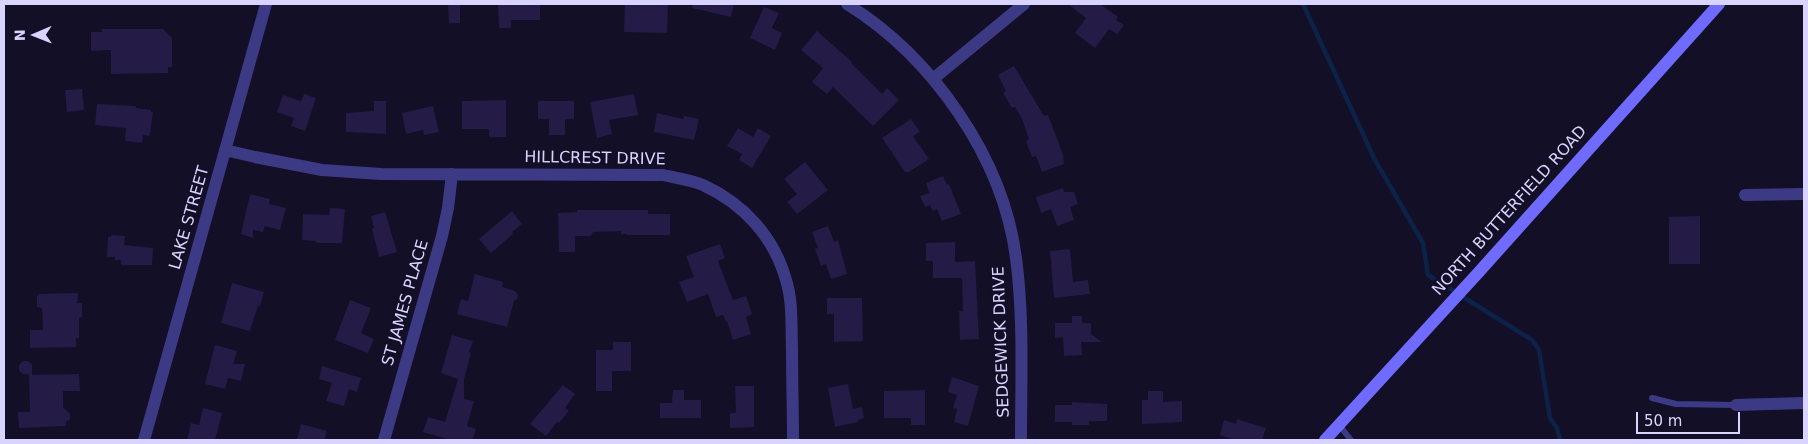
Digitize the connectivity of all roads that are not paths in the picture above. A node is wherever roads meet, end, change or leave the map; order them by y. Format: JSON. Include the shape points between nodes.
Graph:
{"nodes":[{"id":1,"x":266,"y":4,"type":"edge"},
{"id":2,"x":847,"y":4,"type":"edge"},
{"id":3,"x":1024,"y":4,"type":"edge"},
{"id":4,"x":1719,"y":4,"type":"edge"},
{"id":5,"x":933,"y":79,"type":"junction"},
{"id":6,"x":225,"y":150,"type":"junction"},
{"id":7,"x":452,"y":174,"type":"junction"},
{"id":8,"x":1804,"y":194,"type":"edge"},
{"id":9,"x":1745,"y":195,"type":"dead end"},
{"id":10,"x":1652,"y":398,"type":"dead end"},
{"id":11,"x":1804,"y":403,"type":"edge"},
{"id":12,"x":1736,"y":404,"type":"joint"},
{"id":13,"x":1339,"y":426,"type":"junction"},
{"id":14,"x":144,"y":440,"type":"edge"},
{"id":15,"x":384,"y":440,"type":"edge"},
{"id":16,"x":793,"y":440,"type":"edge"},
{"id":17,"x":1021,"y":440,"type":"edge"},
{"id":18,"x":1325,"y":440,"type":"edge"},
{"id":19,"x":1350,"y":440,"type":"edge"}],
"edges":[{"from":1,"to":6,"type":"street","name":"LAKE STREET"},
{"from":2,"to":5,"type":"street","name":"SEDGEWICK DRIVE","via":[[878,25]]},
{"from":3,"to":5,"type":"street"},
{"from":4,"to":13,"type":"main road","name":"NORTH BUTTERFIELD ROAD"},
{"from":5,"to":17,"type":"street","name":"SEDGEWICK DRIVE","via":[[962,118],[987,163],[1012,237],[1020,304]]},
{"from":6,"to":7,"type":"street","name":"HILLCREST DRIVE","via":[[322,170]]},
{"from":6,"to":14,"type":"street","name":"LAKE STREET"},
{"from":7,"to":15,"type":"street","name":"ST JAMES PLACE","via":[[442,236]]},
{"from":7,"to":16,"type":"street","name":"HILLCREST DRIVE","via":[[662,175],[703,185],[736,204],[764,234],[787,281],[791,308]]},
{"from":8,"to":9,"type":"street"},
{"from":10,"to":12,"type":"lane","via":[[1676,404]]},
{"from":11,"to":12,"type":"street"},
{"from":13,"to":18,"type":"main road","name":"NORTH BUTTERFIELD ROAD"},
{"from":13,"to":19,"type":"lane"}]}
